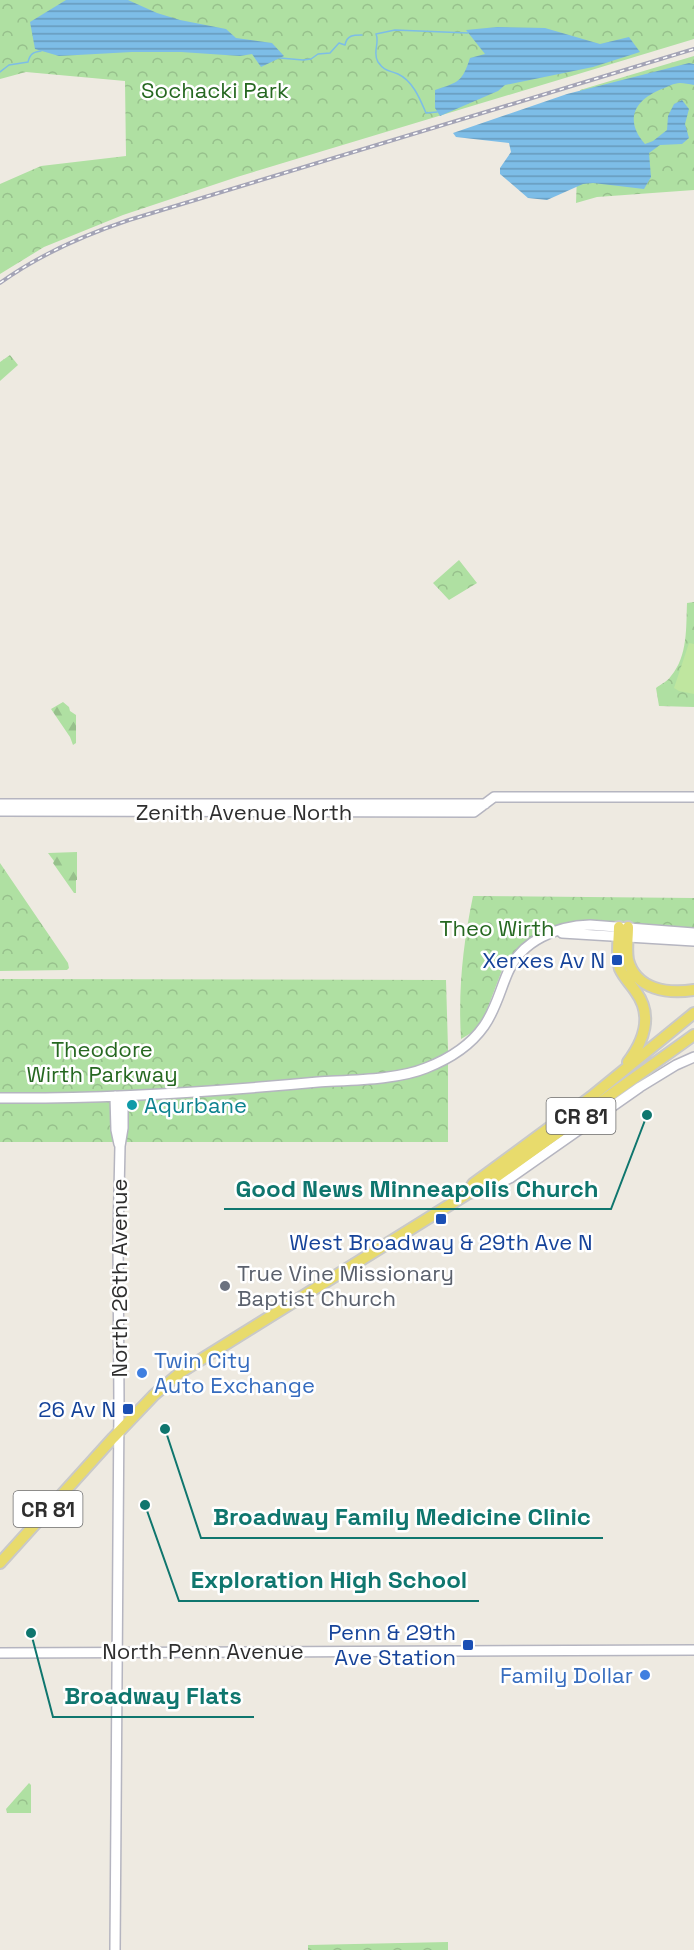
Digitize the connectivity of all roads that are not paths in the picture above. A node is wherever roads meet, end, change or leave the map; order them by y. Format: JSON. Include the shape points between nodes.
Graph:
{"nodes":[{"id":1,"x":694,"y":797,"type":"edge"},
{"id":2,"x":0,"y":804,"type":"edge"},
{"id":3,"x":206,"y":808,"type":"junction"},
{"id":4,"x":0,"y":811,"type":"edge"},
{"id":5,"x":623,"y":932,"type":"junction"},
{"id":6,"x":694,"y":933,"type":"edge"},
{"id":7,"x":694,"y":941,"type":"edge"},
{"id":8,"x":694,"y":990,"type":"edge"},
{"id":9,"x":694,"y":1013,"type":"edge"},
{"id":10,"x":694,"y":1035,"type":"edge"},
{"id":11,"x":694,"y":1057,"type":"edge"},
{"id":12,"x":617,"y":1077,"type":"junction"},
{"id":13,"x":119,"y":1096,"type":"junction"},
{"id":14,"x":0,"y":1098,"type":"edge"},
{"id":15,"x":472,"y":1192,"type":"junction"},
{"id":16,"x":118,"y":1433,"type":"junction"},
{"id":17,"x":0,"y":1563,"type":"edge"},
{"id":18,"x":694,"y":1650,"type":"edge"},
{"id":19,"x":117,"y":1651,"type":"junction"},
{"id":20,"x":0,"y":1653,"type":"edge"},
{"id":21,"x":115,"y":1950,"type":"edge"}],
"edges":[{"from":1,"to":3,"type":"street","name":"Zenith Avenue North","via":[[494,797],[485,804]]},
{"from":2,"to":3,"type":"street","name":"Zenith Avenue North"},
{"from":3,"to":4,"type":"street","name":"Zenith Avenue North"},
{"from":5,"to":6,"type":"street"},
{"from":5,"to":7,"type":"street"},
{"from":5,"to":8,"type":"main road","via":[[629,962],[642,981],[664,991]]},
{"from":5,"to":12,"type":"main road","via":[[620,968],[641,1001],[645,1029],[641,1044]]},
{"from":5,"to":13,"type":"street","via":[[582,925],[551,933],[527,946],[513,961],[492,1014],[476,1036],[423,1070],[261,1088]]},
{"from":9,"to":12,"type":"main road","number":"CR 81"},
{"from":10,"to":15,"type":"main road","number":"CR 81"},
{"from":11,"to":15,"type":"street","via":[[640,1087],[510,1178]]},
{"from":12,"to":15,"type":"main road","number":"CR 81","via":[[473,1184]]},
{"from":13,"to":14,"type":"street"},
{"from":13,"to":16,"type":"street","name":"North 26th Avenue"},
{"from":15,"to":16,"type":"main road","number":"CR 81","via":[[181,1372]]},
{"from":16,"to":17,"type":"main road","number":"CR 81"},
{"from":16,"to":19,"type":"street","name":"North 26th Avenue"},
{"from":18,"to":19,"type":"street","name":"North Penn Avenue"},
{"from":19,"to":20,"type":"street","name":"North Penn Avenue"},
{"from":19,"to":21,"type":"street","name":"North 26th Avenue"}]}
